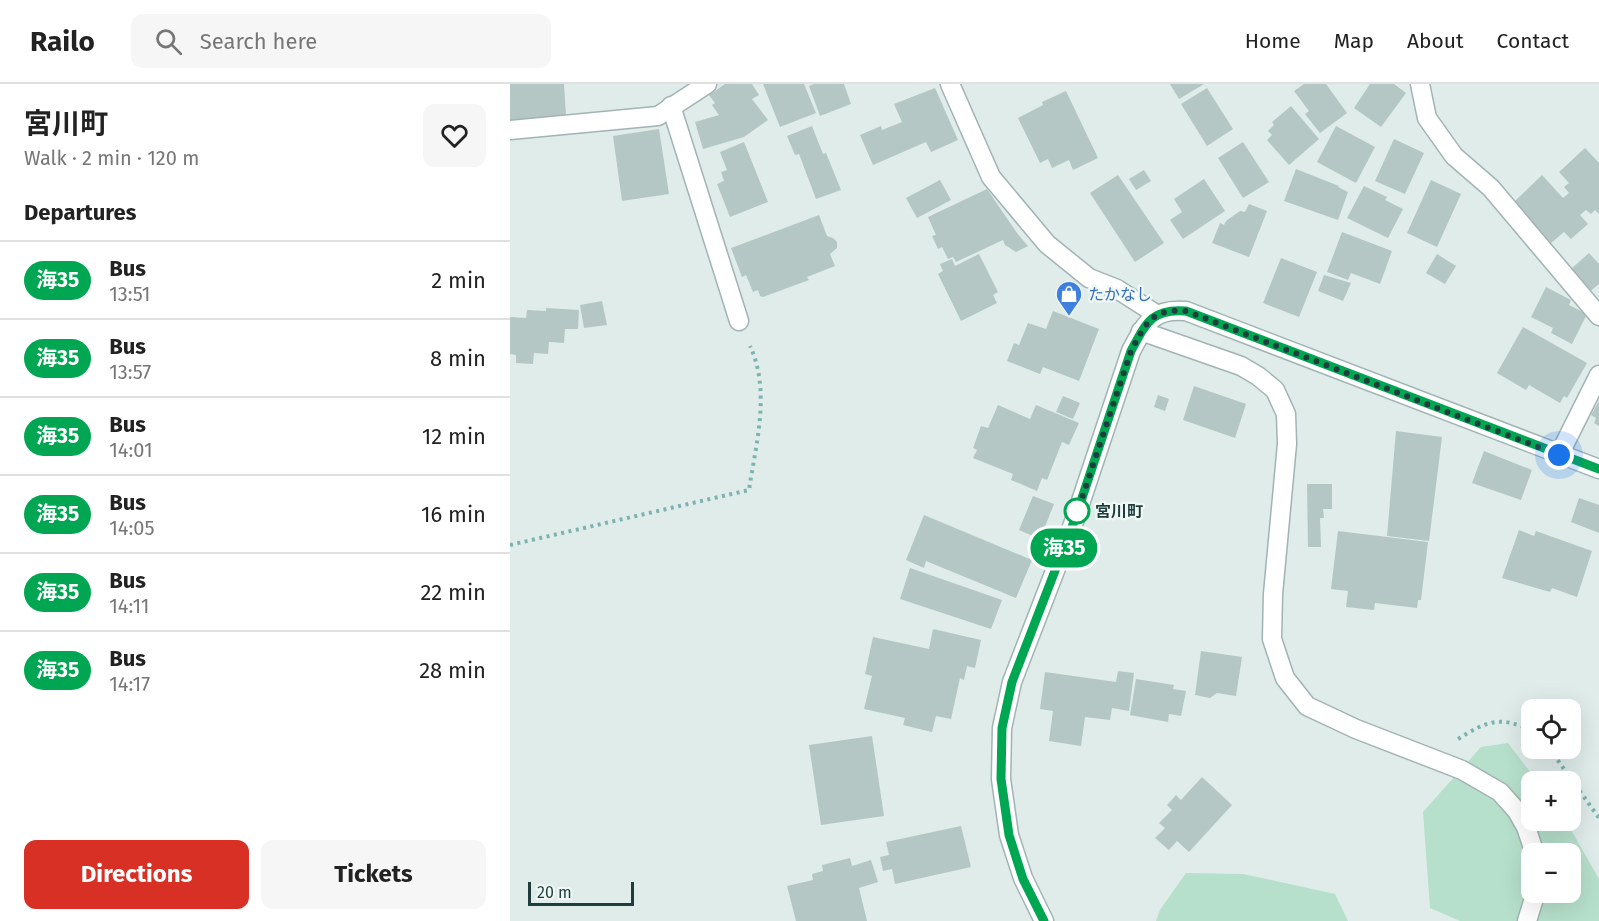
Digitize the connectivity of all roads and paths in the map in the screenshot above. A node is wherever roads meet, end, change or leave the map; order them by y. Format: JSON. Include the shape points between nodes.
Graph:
{"nodes":[{"id":1,"x":707,"y":84,"type":"edge"},
{"id":2,"x":950,"y":84,"type":"edge"},
{"id":3,"x":1420,"y":84,"type":"edge"},
{"id":4,"x":671,"y":106,"type":"junction"},
{"id":5,"x":510,"y":130,"type":"edge"},
{"id":6,"x":1156,"y":314,"type":"junction"},
{"id":7,"x":1599,"y":315,"type":"edge"},
{"id":8,"x":739,"y":321,"type":"joint"},
{"id":9,"x":1141,"y":331,"type":"junction"},
{"id":10,"x":1599,"y":375,"type":"edge"},
{"id":11,"x":1559,"y":455,"type":"junction"},
{"id":12,"x":1599,"y":469,"type":"edge"},
{"id":13,"x":510,"y":545,"type":"edge"},
{"id":14,"x":1521,"y":726,"type":"edge"},
{"id":15,"x":1430,"y":757,"type":"junction"},
{"id":16,"x":1557,"y":759,"type":"edge"},
{"id":17,"x":1599,"y":818,"type":"edge"},
{"id":18,"x":1531,"y":843,"type":"edge"},
{"id":19,"x":1533,"y":903,"type":"edge"},
{"id":20,"x":1044,"y":921,"type":"edge"},
{"id":21,"x":1527,"y":921,"type":"edge"}],
"edges":[{"from":1,"to":4,"type":"street"},
{"from":2,"to":6,"type":"street","via":[[991,177],[1047,244],[1089,278],[1117,289]]},
{"from":3,"to":7,"type":"street","via":[[1427,118],[1454,156],[1491,188]]},
{"from":4,"to":5,"type":"street","via":[[658,116]]},
{"from":4,"to":8,"type":"street"},
{"from":6,"to":9,"type":"street"},
{"from":6,"to":11,"type":"street","via":[[1186,311]]},
{"from":8,"to":13,"type":"path","via":[[754,354],[761,387],[758,443],[749,490]]},
{"from":9,"to":15,"type":"street","via":[[1241,366],[1275,390],[1286,414],[1287,444],[1272,639],[1285,678],[1307,706]]},
{"from":9,"to":20,"type":"street","via":[[1012,682],[1002,728],[1001,779],[1009,835],[1023,879]]},
{"from":10,"to":11,"type":"street"},
{"from":11,"to":12,"type":"street"},
{"from":14,"to":15,"type":"path","via":[[1492,722]]},
{"from":15,"to":18,"type":"street","via":[[1500,792],[1517,811]]},
{"from":16,"to":17,"type":"path"},
{"from":19,"to":21,"type":"street"}]}
